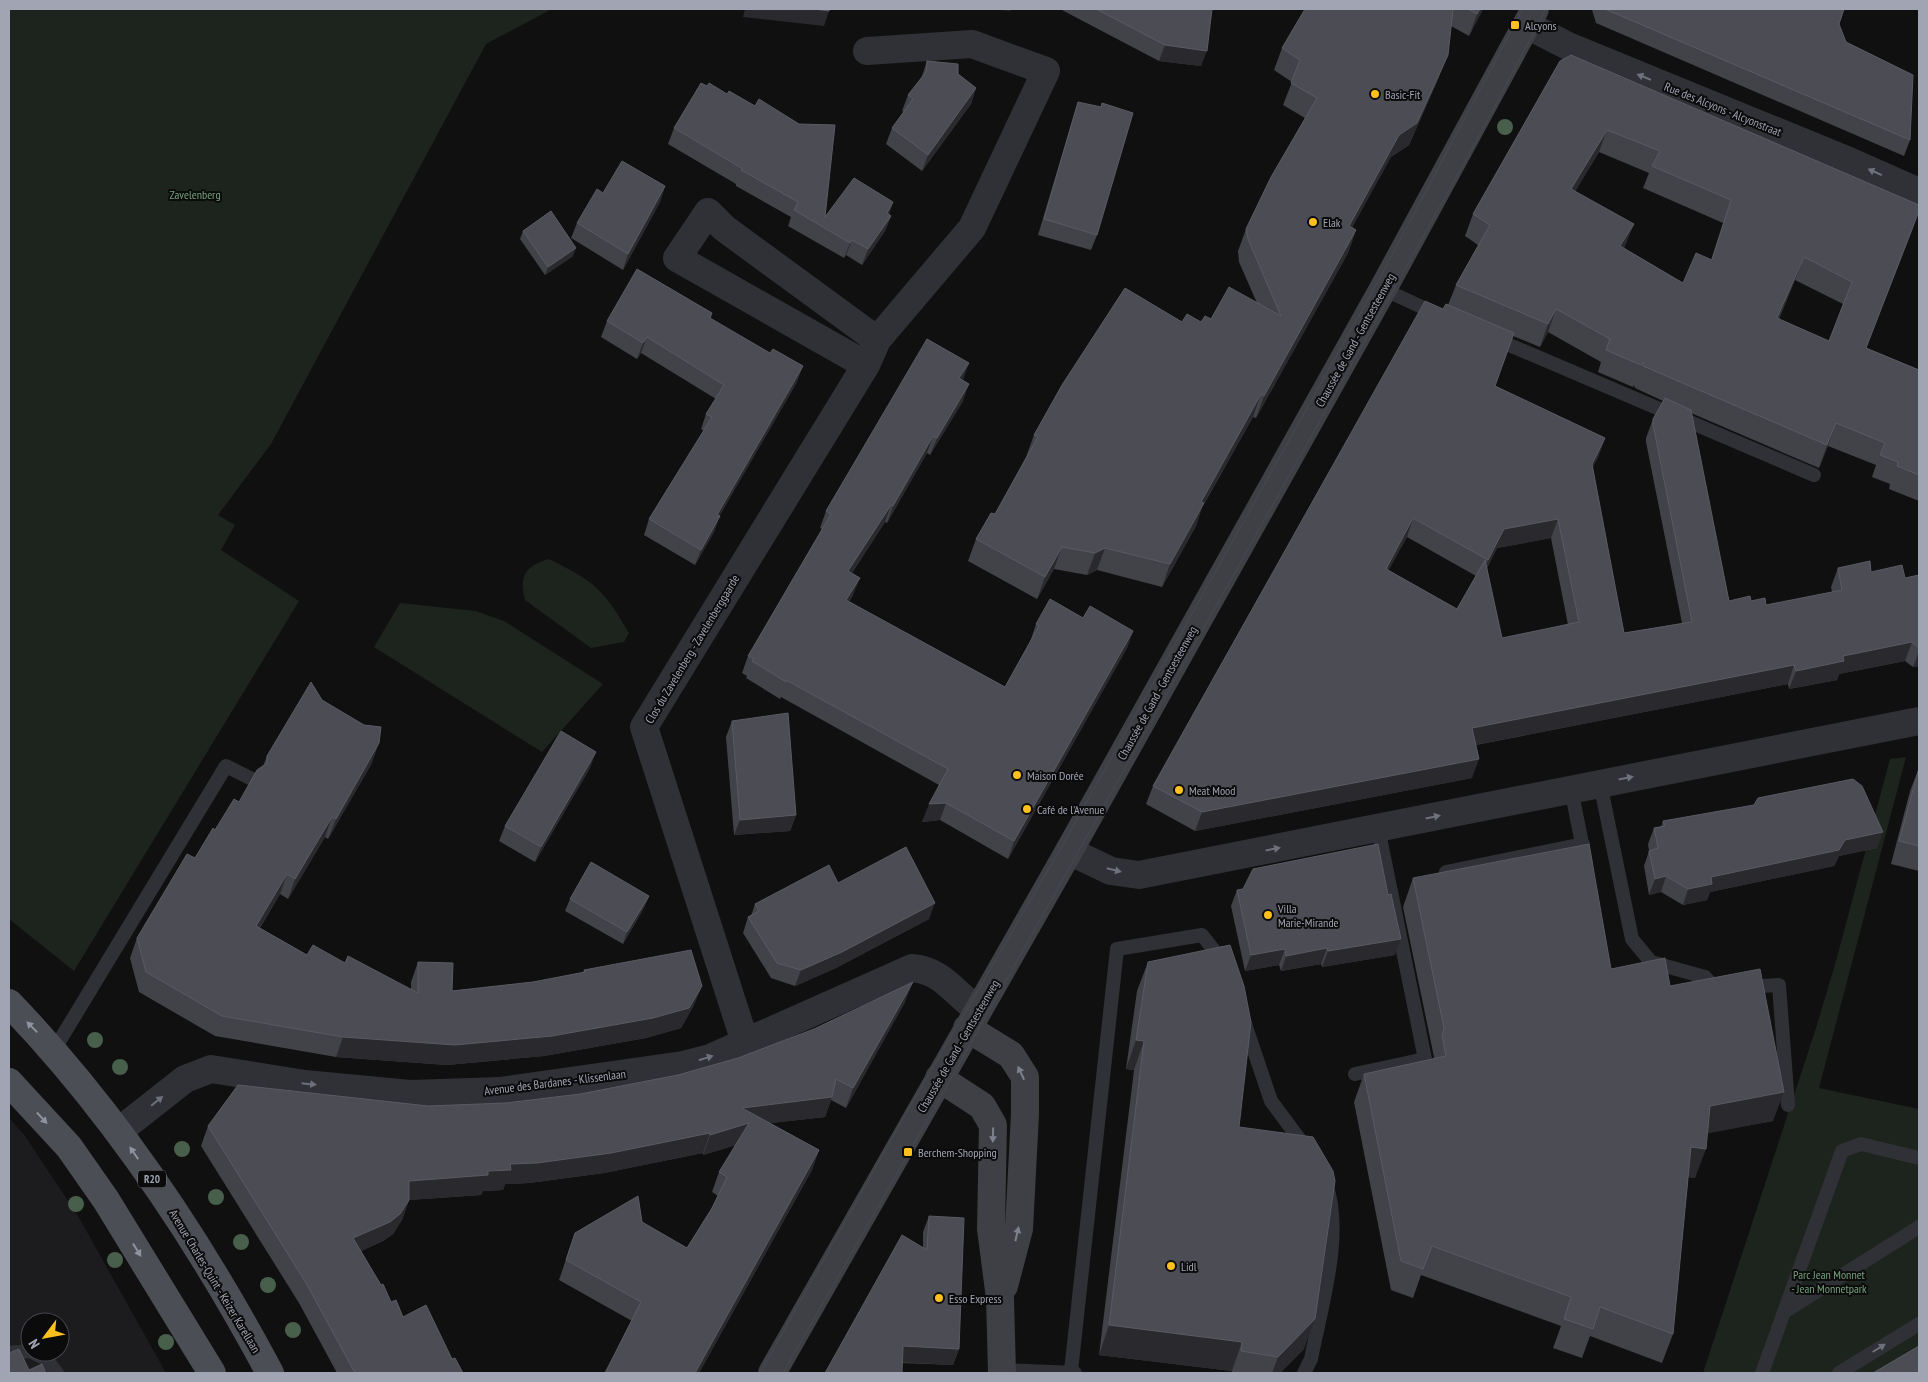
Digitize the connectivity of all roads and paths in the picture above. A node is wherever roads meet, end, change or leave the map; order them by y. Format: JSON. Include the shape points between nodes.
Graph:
{"nodes":[{"id":1,"x":1531,"y":17,"type":"edge"},
{"id":2,"x":867,"y":51,"type":"dead end"},
{"id":3,"x":1919,"y":192,"type":"edge"},
{"id":4,"x":1383,"y":289,"type":"junction"},
{"id":5,"x":1454,"y":321,"type":"edge"},
{"id":6,"x":1481,"y":332,"type":"edge"},
{"id":7,"x":877,"y":340,"type":"junction"},
{"id":8,"x":866,"y":365,"type":"junction"},
{"id":9,"x":1814,"y":475,"type":"dead end"},
{"id":10,"x":1919,"y":721,"type":"edge"},
{"id":11,"x":252,"y":779,"type":"edge"},
{"id":12,"x":1600,"y":783,"type":"junction"},
{"id":13,"x":1571,"y":789,"type":"junction"},
{"id":14,"x":1378,"y":828,"type":"junction"},
{"id":15,"x":1583,"y":844,"type":"junction"},
{"id":16,"x":1069,"y":851,"type":"junction"},
{"id":17,"x":1446,"y":872,"type":"edge"},
{"id":18,"x":1588,"y":873,"type":"edge"},
{"id":19,"x":1230,"y":979,"type":"edge"},
{"id":20,"x":9,"y":1003,"type":"edge"},
{"id":21,"x":1239,"y":1007,"type":"edge"},
{"id":22,"x":972,"y":1019,"type":"junction"},
{"id":23,"x":745,"y":1042,"type":"junction"},
{"id":24,"x":54,"y":1050,"type":"junction"},
{"id":25,"x":1355,"y":1074,"type":"dead end"},
{"id":26,"x":939,"y":1078,"type":"junction"},
{"id":27,"x":9,"y":1082,"type":"edge"},
{"id":28,"x":1788,"y":1105,"type":"dead end"},
{"id":29,"x":119,"y":1131,"type":"junction"},
{"id":30,"x":1919,"y":1158,"type":"edge"},
{"id":31,"x":1919,"y":1227,"type":"edge"},
{"id":32,"x":1000,"y":1298,"type":"junction"},
{"id":33,"x":1784,"y":1312,"type":"junction"},
{"id":34,"x":1919,"y":1324,"type":"edge"},
{"id":35,"x":48,"y":1362,"type":"edge"},
{"id":36,"x":1002,"y":1372,"type":"edge"},
{"id":37,"x":1073,"y":1372,"type":"edge"},
{"id":38,"x":56,"y":1373,"type":"edge"},
{"id":39,"x":212,"y":1373,"type":"edge"},
{"id":40,"x":270,"y":1373,"type":"edge"},
{"id":41,"x":772,"y":1373,"type":"edge"},
{"id":42,"x":1304,"y":1373,"type":"edge"},
{"id":43,"x":1762,"y":1373,"type":"edge"},
{"id":44,"x":1839,"y":1373,"type":"edge"}],
"edges":[{"from":3,"to":1,"type":"street","name":"Rue des Alcyons - Alcyonstraat","one_way":true,"via":[[1568,46]]},
{"from":1,"to":4,"type":"main road","name":"Chaussée de Gand - Gentsesteenweg"},
{"from":2,"to":7,"type":"street","name":"Clos du Zavelenberg - Zavelenberggaarde","via":[[972,44],[1046,71],[972,228]]},
{"from":4,"to":5,"type":"lane"},
{"from":4,"to":16,"type":"main road","name":"Chaussée de Gand - Gentsesteenweg"},
{"from":6,"to":9,"type":"lane"},
{"from":7,"to":8,"type":"street","name":"Clos du Zavelenberg - Zavelenberggaarde"},
{"from":7,"to":8,"type":"street","via":[[724,228],[708,212],[677,258]]},
{"from":8,"to":23,"type":"street","name":"Clos du Zavelenberg - Zavelenberggaarde","via":[[644,728]]},
{"from":12,"to":10,"type":"street","one_way":true},
{"from":11,"to":24,"type":"lane","via":[[226,766]]},
{"from":12,"to":13,"type":"street"},
{"from":12,"to":28,"type":"lane","via":[[1632,939],[1651,962],[1705,977],[1716,988],[1779,985]]},
{"from":14,"to":13,"type":"street","one_way":true},
{"from":13,"to":15,"type":"lane"},
{"from":16,"to":14,"type":"street","one_way":true,"via":[[1111,871],[1139,875]]},
{"from":14,"to":25,"type":"lane","via":[[1425,1059]]},
{"from":15,"to":17,"type":"lane"},
{"from":15,"to":18,"type":"lane"},
{"from":16,"to":22,"type":"main road","name":"Chaussée de Gand - Gentsesteenweg"},
{"from":19,"to":37,"type":"lane","via":[[1223,960],[1202,935],[1117,949]]},
{"from":24,"to":20,"type":"main road","name":"Avenue Charles-Quint - Keizer Karellaan","number":"R20","one_way":true},
{"from":21,"to":42,"type":"lane","via":[[1271,1101],[1318,1164],[1332,1202],[1334,1236],[1312,1359]]},
{"from":22,"to":23,"type":"street","name":"Avenue des Bardanes - Klissenlaan","via":[[939,977],[927,969],[912,968]]},
{"from":22,"to":26,"type":"main road","name":"Chaussée de Gand - Gentsesteenweg"},
{"from":32,"to":22,"type":"main road","one_way":true,"via":[[1019,1229],[1025,1076],[1011,1055]]},
{"from":29,"to":23,"type":"street","name":"Avenue des Bardanes - Klissenlaan","one_way":true,"via":[[185,1078],[211,1070],[305,1084],[410,1094],[500,1091],[683,1065],[710,1058]]},
{"from":24,"to":29,"type":"main road","name":"Avenue Charles-Quint - Keizer Karellaan","number":"R20"},
{"from":26,"to":32,"type":"main road","one_way":true,"via":[[982,1106],[993,1125],[991,1229]]},
{"from":26,"to":41,"type":"main road","name":"Chaussée de Gand - Gentsesteenweg"},
{"from":27,"to":39,"type":"main road","one_way":true,"via":[[69,1147],[106,1200]]},
{"from":40,"to":29,"type":"main road","name":"Avenue Charles-Quint - Keizer Karellaan","number":"R20","one_way":true,"via":[[189,1233]]},
{"from":30,"to":33,"type":"lane","via":[[1861,1144],[1842,1151]]},
{"from":31,"to":33,"type":"lane"},
{"from":32,"to":36,"type":"main road"},
{"from":33,"to":43,"type":"lane"},
{"from":44,"to":34,"type":"lane","one_way":true},
{"from":35,"to":38,"type":"lane"},
{"from":36,"to":37,"type":"lane"}]}
